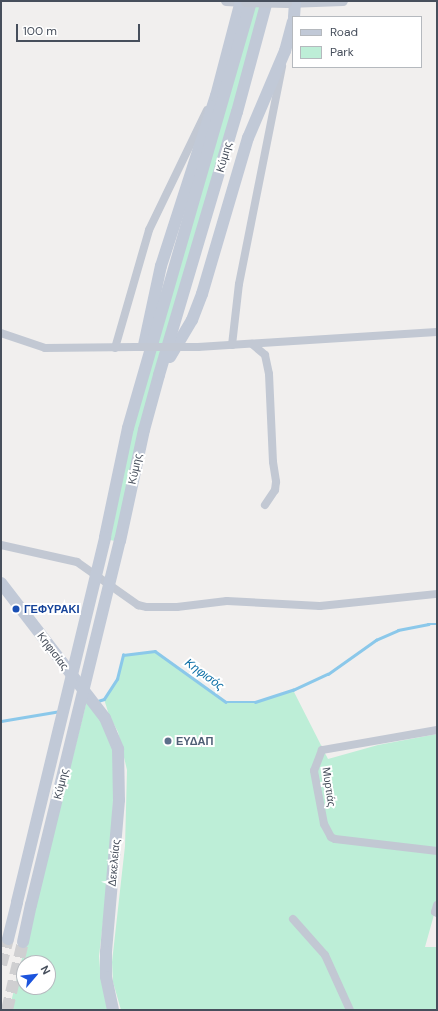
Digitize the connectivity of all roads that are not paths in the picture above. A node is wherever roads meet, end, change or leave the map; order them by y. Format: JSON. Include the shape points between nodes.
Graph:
{"nodes":[{"id":1,"x":226,"y":1,"type":"edge"},
{"id":2,"x":267,"y":1,"type":"edge"},
{"id":3,"x":343,"y":1,"type":"edge"},
{"id":4,"x":245,"y":2,"type":"edge"},
{"id":5,"x":292,"y":3,"type":"edge"},
{"id":6,"x":294,"y":16,"type":"edge"},
{"id":7,"x":292,"y":26,"type":"edge"},
{"id":8,"x":285,"y":51,"type":"junction"},
{"id":9,"x":216,"y":96,"type":"junction"},
{"id":10,"x":437,"y":332,"type":"edge"},
{"id":11,"x":1,"y":333,"type":"edge"},
{"id":12,"x":232,"y":344,"type":"junction"},
{"id":13,"x":252,"y":344,"type":"junction"},
{"id":14,"x":115,"y":348,"type":"junction"},
{"id":15,"x":144,"y":372,"type":"junction"},
{"id":16,"x":159,"y":375,"type":"junction"},
{"id":17,"x":265,"y":505,"type":"dead end"},
{"id":18,"x":1,"y":545,"type":"edge"},
{"id":19,"x":1,"y":582,"type":"edge"},
{"id":20,"x":437,"y":594,"type":"edge"},
{"id":21,"x":105,"y":718,"type":"joint"},
{"id":22,"x":437,"y":730,"type":"edge"},
{"id":23,"x":437,"y":851,"type":"edge"},
{"id":24,"x":293,"y":919,"type":"dead end"},
{"id":25,"x":8,"y":938,"type":"tunnel mouth"},
{"id":26,"x":23,"y":942,"type":"tunnel mouth"},
{"id":27,"x":348,"y":1006,"type":"edge"},
{"id":28,"x":113,"y":1010,"type":"edge"}],
"edges":[{"from":1,"to":4,"type":"street"},
{"from":2,"to":16,"type":"main road","name":"Κύμης"},
{"from":3,"to":5,"type":"street"},
{"from":4,"to":5,"type":"street","bridge":true},
{"from":4,"to":9,"type":"main road"},
{"from":4,"to":15,"type":"main road","name":"Κύμης"},
{"from":5,"to":6,"type":"main road"},
{"from":7,"to":8,"type":"main road"},
{"from":8,"to":12,"type":"street","via":[[239,284]]},
{"from":8,"to":16,"type":"main road","via":[[248,138],[192,320]]},
{"from":9,"to":14,"type":"street","via":[[192,138],[149,230]]},
{"from":9,"to":15,"type":"main road","via":[[159,272],[142,353]]},
{"from":10,"to":13,"type":"street"},
{"from":11,"to":14,"type":"street","via":[[45,348]]},
{"from":12,"to":13,"type":"street"},
{"from":12,"to":14,"type":"street","bridge":true},
{"from":13,"to":17,"type":"street","via":[[265,355],[269,374],[272,462],[276,482],[275,490]]},
{"from":15,"to":25,"type":"main road","name":"Κύμης","bridge":true,"via":[[128,428],[105,537]]},
{"from":16,"to":26,"type":"main road","name":"Κύμης","bridge":true},
{"from":18,"to":20,"type":"street","via":[[77,562],[138,605],[177,607],[227,601],[320,606]]},
{"from":19,"to":21,"type":"main road","name":"Κηφισίας"},
{"from":21,"to":28,"type":"main road","name":"Δεκελείας","via":[[116,744],[120,768],[106,952],[106,977]]},
{"from":22,"to":23,"type":"street","name":"Μυρτιάς","via":[[322,750],[314,771],[324,824],[331,837]]},
{"from":24,"to":27,"type":"street","via":[[325,955]]}]}
